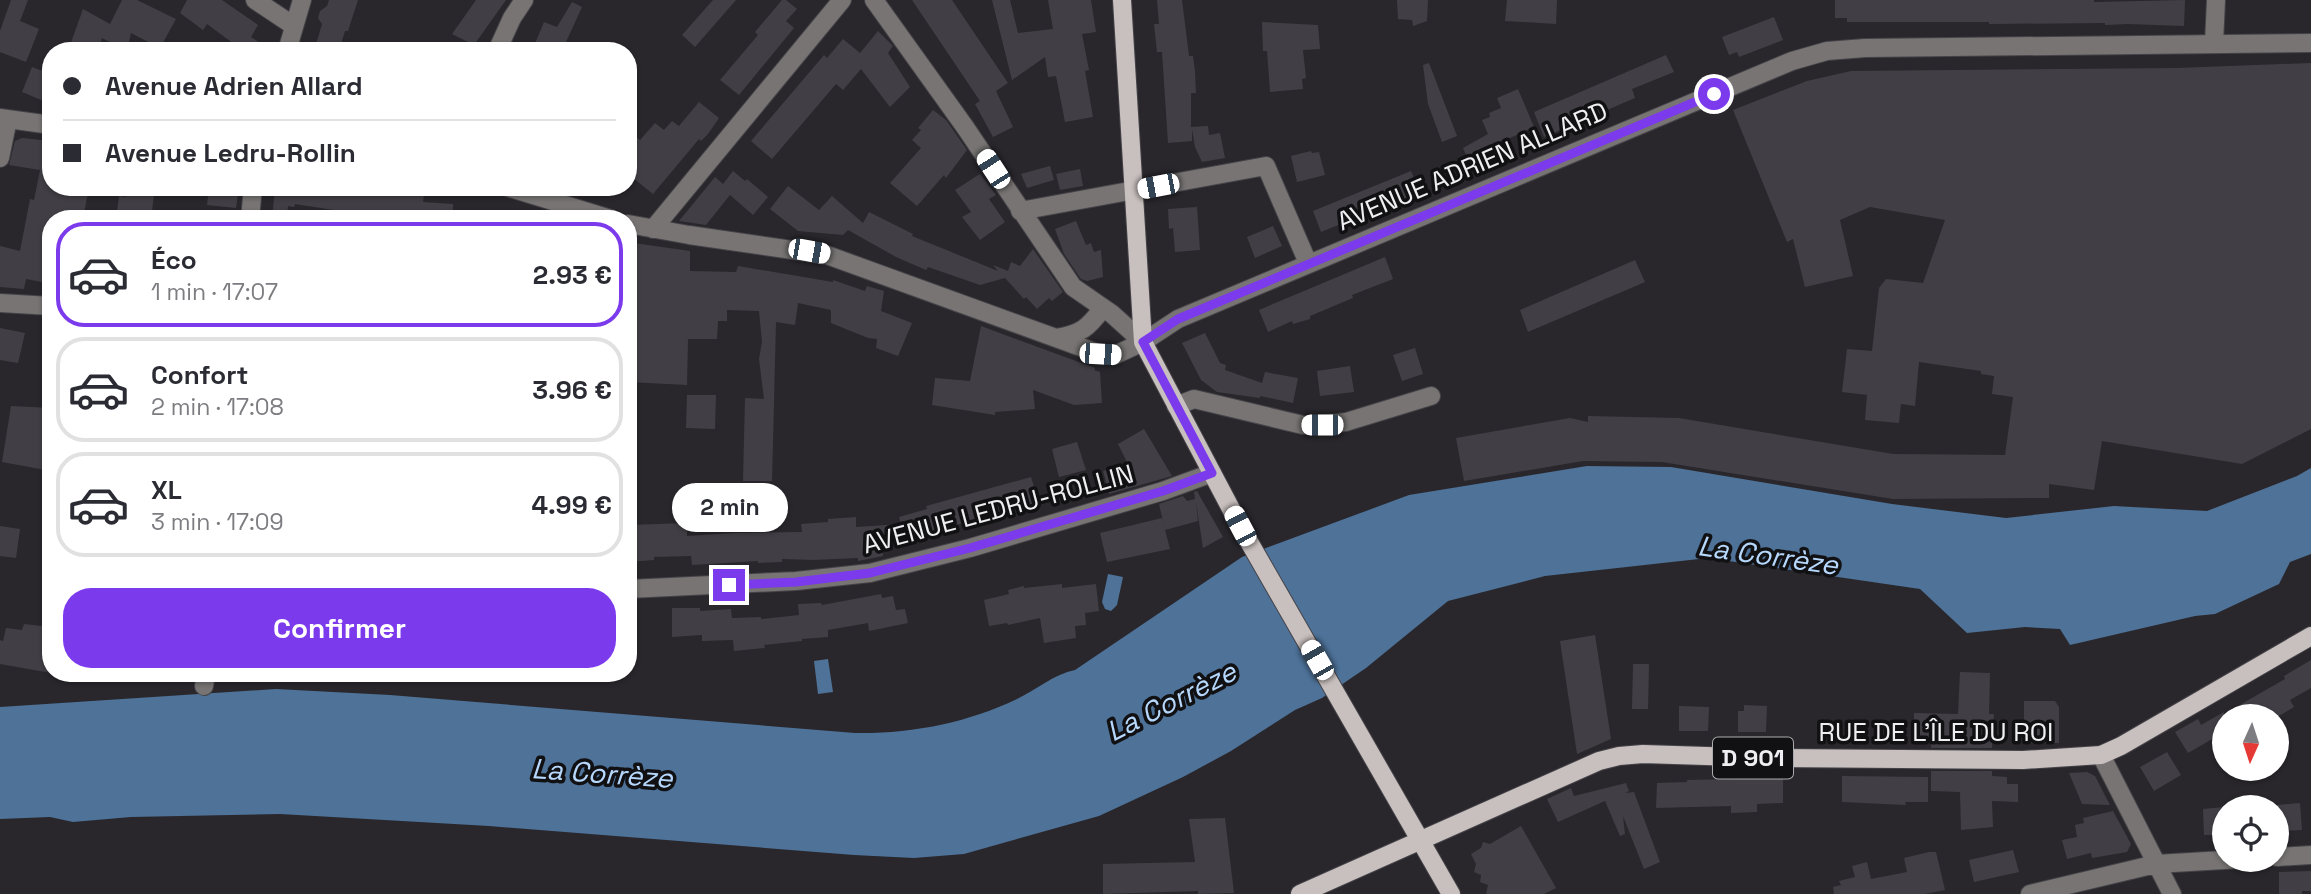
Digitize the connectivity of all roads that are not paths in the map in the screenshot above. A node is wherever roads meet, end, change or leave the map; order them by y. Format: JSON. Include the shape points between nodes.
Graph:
{"nodes":[{"id":1,"x":255,"y":0,"type":"edge"},
{"id":2,"x":302,"y":0,"type":"edge"},
{"id":3,"x":524,"y":0,"type":"edge"},
{"id":4,"x":842,"y":0,"type":"edge"},
{"id":5,"x":874,"y":0,"type":"edge"},
{"id":6,"x":1122,"y":0,"type":"edge"},
{"id":7,"x":2216,"y":0,"type":"edge"},
{"id":8,"x":294,"y":26,"type":"junction"},
{"id":9,"x":290,"y":42,"type":"edge"},
{"id":10,"x":501,"y":42,"type":"edge"},
{"id":11,"x":2214,"y":43,"type":"junction"},
{"id":12,"x":2311,"y":43,"type":"edge"},
{"id":13,"x":4,"y":119,"type":"edge"},
{"id":14,"x":42,"y":124,"type":"edge"},
{"id":15,"x":0,"y":158,"type":"edge"},
{"id":16,"x":1135,"y":190,"type":"junction"},
{"id":17,"x":532,"y":196,"type":"edge"},
{"id":18,"x":572,"y":210,"type":"edge"},
{"id":19,"x":1020,"y":211,"type":"junction"},
{"id":20,"x":637,"y":226,"type":"edge"},
{"id":21,"x":653,"y":229,"type":"junction"},
{"id":22,"x":1308,"y":263,"type":"junction"},
{"id":23,"x":0,"y":303,"type":"edge"},
{"id":24,"x":42,"y":305,"type":"edge"},
{"id":25,"x":1103,"y":308,"type":"junction"},
{"id":26,"x":1056,"y":338,"type":"junction"},
{"id":27,"x":1143,"y":342,"type":"junction"},
{"id":28,"x":1431,"y":396,"type":"dead end"},
{"id":29,"x":1176,"y":406,"type":"junction"},
{"id":30,"x":1212,"y":473,"type":"junction"},
{"id":31,"x":637,"y":589,"type":"edge"},
{"id":32,"x":2311,"y":636,"type":"edge"},
{"id":33,"x":2101,"y":755,"type":"junction"},
{"id":34,"x":1421,"y":840,"type":"junction"},
{"id":35,"x":2311,"y":855,"type":"edge"},
{"id":36,"x":2289,"y":856,"type":"edge"},
{"id":37,"x":2212,"y":861,"type":"edge"},
{"id":38,"x":2156,"y":864,"type":"junction"},
{"id":39,"x":1300,"y":894,"type":"edge"},
{"id":40,"x":1451,"y":894,"type":"edge"},
{"id":41,"x":2030,"y":894,"type":"edge"},
{"id":42,"x":2172,"y":894,"type":"edge"}],
"edges":[{"from":1,"to":8,"type":"street"},
{"from":2,"to":8,"type":"street"},
{"from":3,"to":10,"type":"street"},
{"from":4,"to":21,"type":"street"},
{"from":5,"to":19,"type":"street"},
{"from":6,"to":16,"type":"main road"},
{"from":7,"to":11,"type":"street"},
{"from":8,"to":9,"type":"street"},
{"from":11,"to":12,"type":"street","name":"AVENUE ADRIEN ALLARD"},
{"from":11,"to":22,"type":"street","name":"AVENUE ADRIEN ALLARD","via":[[1827,51],[1793,61]]},
{"from":13,"to":14,"type":"street"},
{"from":13,"to":15,"type":"street"},
{"from":16,"to":19,"type":"street"},
{"from":16,"to":22,"type":"street","via":[[1266,166]]},
{"from":16,"to":27,"type":"main road"},
{"from":17,"to":18,"type":"street"},
{"from":19,"to":25,"type":"street","via":[[1073,287]]},
{"from":20,"to":21,"type":"street","name":"AVENUE ADRIEN ALLARD"},
{"from":21,"to":26,"type":"street","name":"AVENUE ADRIEN ALLARD","via":[[827,255]]},
{"from":22,"to":27,"type":"street","name":"AVENUE ADRIEN ALLARD","via":[[1178,319]]},
{"from":23,"to":24,"type":"street"},
{"from":25,"to":26,"type":"street","via":[[1077,335]]},
{"from":25,"to":27,"type":"street"},
{"from":26,"to":27,"type":"street","name":"AVENUE ADRIEN ALLARD","via":[[1115,355]]},
{"from":27,"to":29,"type":"main road"},
{"from":28,"to":29,"type":"street","via":[[1322,425],[1303,425],[1194,399]]},
{"from":29,"to":30,"type":"main road"},
{"from":30,"to":31,"type":"street","name":"AVENUE LEDRU-ROLLIN","via":[[970,548],[870,573],[796,582]]},
{"from":30,"to":34,"type":"main road"},
{"from":32,"to":33,"type":"main road","name":"RUE DE L'ÎLE DU ROI","number":"D 901"},
{"from":33,"to":34,"type":"main road","name":"RUE DE L'ÎLE DU ROI","number":"D 901","via":[[2023,760],[1619,756]]},
{"from":33,"to":38,"type":"street"},
{"from":34,"to":39,"type":"main road","number":"D 901"},
{"from":34,"to":40,"type":"main road"},
{"from":35,"to":36,"type":"street"},
{"from":37,"to":38,"type":"street"},
{"from":38,"to":41,"type":"street"},
{"from":38,"to":42,"type":"street"}]}
